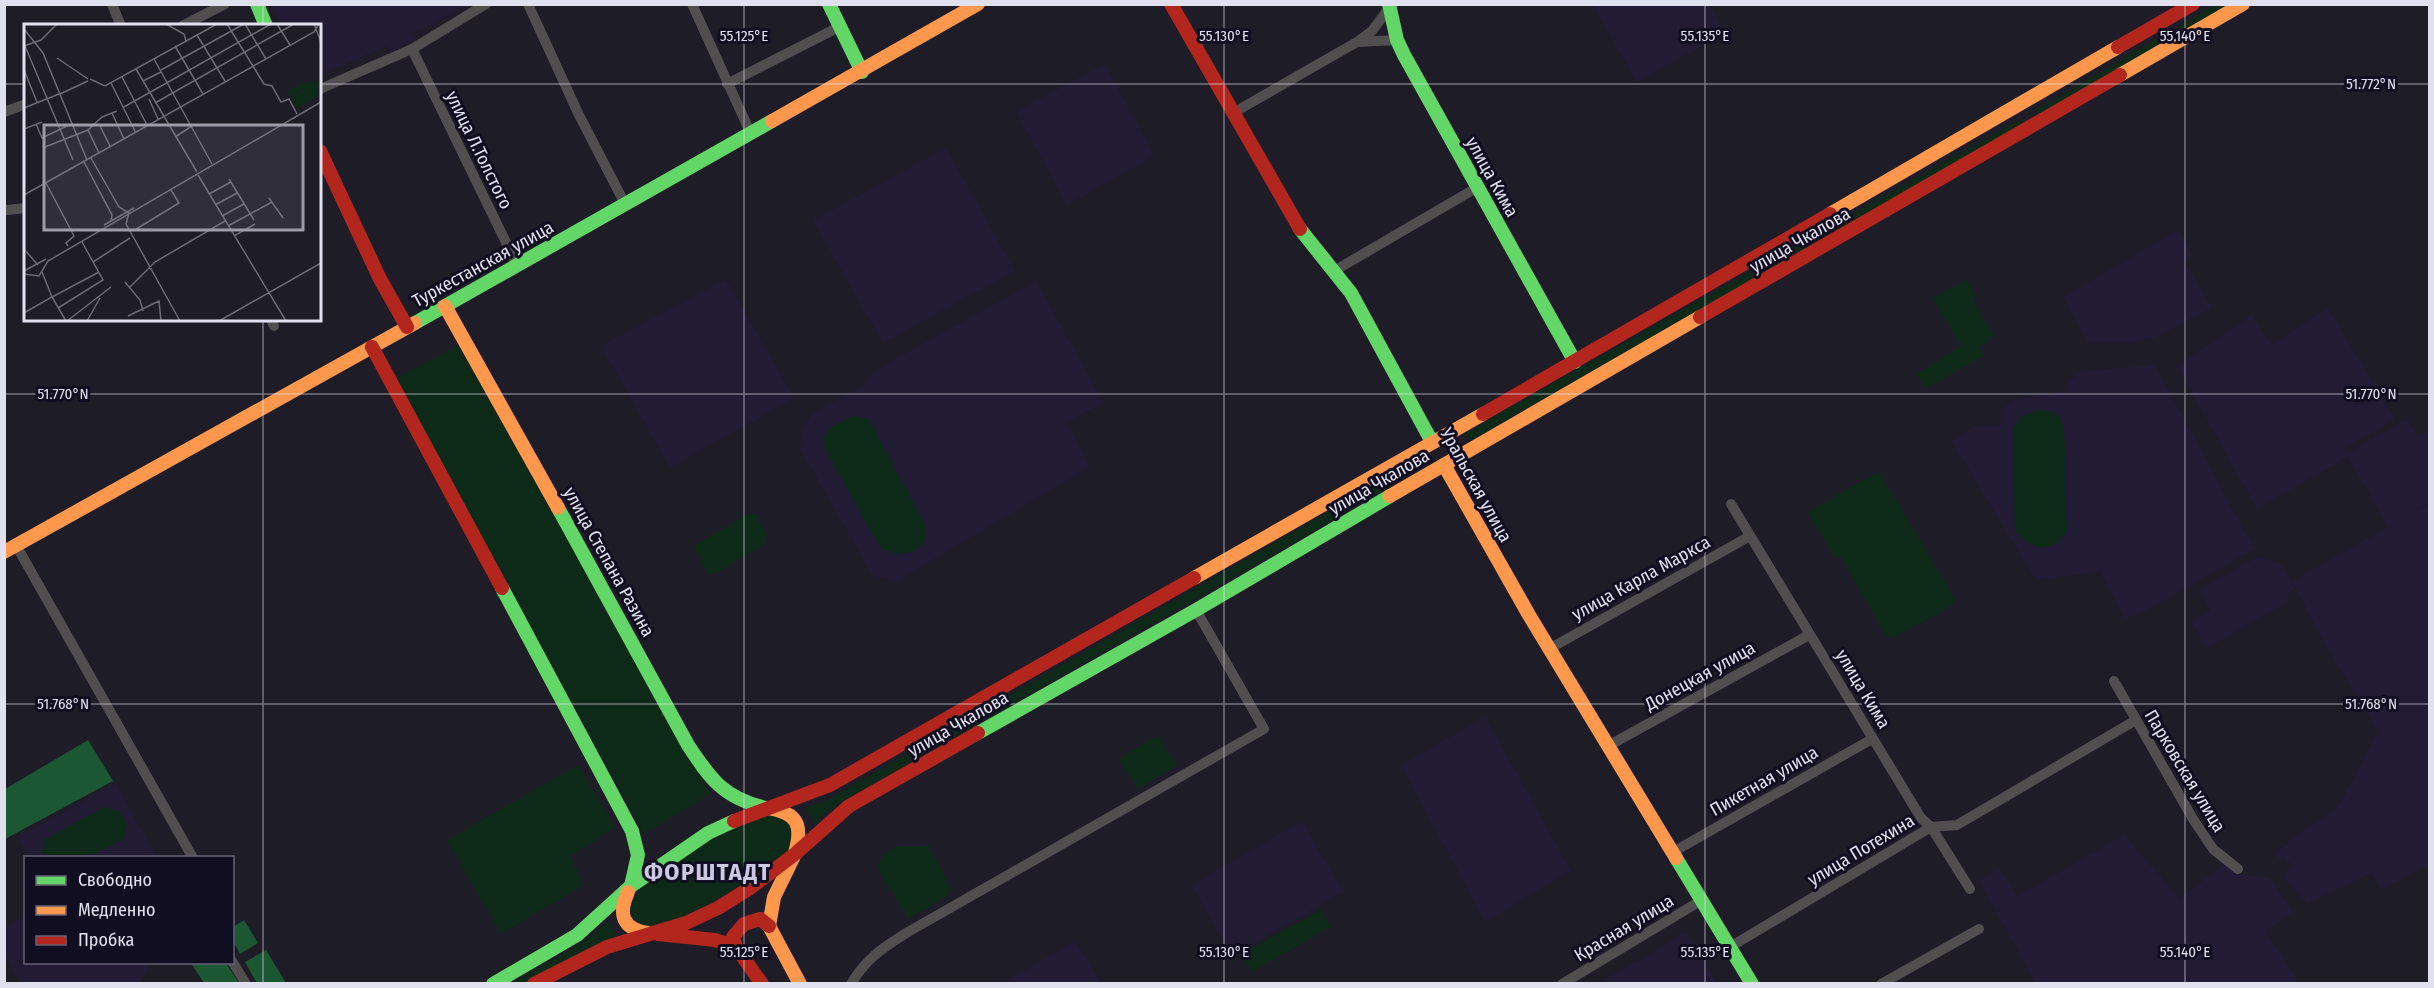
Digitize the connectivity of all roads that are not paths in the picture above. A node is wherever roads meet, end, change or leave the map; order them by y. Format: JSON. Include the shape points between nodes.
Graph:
{"nodes":[{"id":1,"x":112,"y":4,"type":"edge"},
{"id":2,"x":225,"y":4,"type":"edge"},
{"id":3,"x":257,"y":4,"type":"edge"},
{"id":4,"x":486,"y":4,"type":"edge"},
{"id":5,"x":528,"y":4,"type":"edge"},
{"id":6,"x":692,"y":4,"type":"edge"},
{"id":7,"x":829,"y":4,"type":"edge"},
{"id":8,"x":1171,"y":4,"type":"edge"},
{"id":9,"x":2193,"y":4,"type":"edge"},
{"id":10,"x":2243,"y":4,"type":"edge"},
{"id":11,"x":972,"y":6,"type":"edge"},
{"id":12,"x":1389,"y":6,"type":"edge"},
{"id":13,"x":120,"y":24,"type":"edge"},
{"id":14,"x":186,"y":24,"type":"edge"},
{"id":15,"x":265,"y":24,"type":"edge"},
{"id":16,"x":839,"y":27,"type":"junction"},
{"id":17,"x":1397,"y":40,"type":"junction"},
{"id":18,"x":1357,"y":42,"type":"junction"},
{"id":19,"x":412,"y":49,"type":"junction"},
{"id":20,"x":862,"y":72,"type":"junction"},
{"id":21,"x":727,"y":84,"type":"junction"},
{"id":22,"x":321,"y":89,"type":"edge"},
{"id":23,"x":2023,"y":104,"type":"junction"},
{"id":24,"x":24,"y":105,"type":"edge"},
{"id":25,"x":4,"y":112,"type":"edge"},
{"id":26,"x":1233,"y":112,"type":"junction"},
{"id":27,"x":2036,"y":125,"type":"junction"},
{"id":28,"x":751,"y":134,"type":"junction"},
{"id":29,"x":321,"y":153,"type":"edge"},
{"id":30,"x":1478,"y":187,"type":"junction"},
{"id":31,"x":625,"y":204,"type":"junction"},
{"id":32,"x":24,"y":208,"type":"edge"},
{"id":33,"x":7,"y":210,"type":"dead end"},
{"id":34,"x":517,"y":265,"type":"junction"},
{"id":35,"x":1334,"y":271,"type":"junction"},
{"id":36,"x":444,"y":306,"type":"junction"},
{"id":37,"x":407,"y":327,"type":"junction"},
{"id":38,"x":372,"y":347,"type":"junction"},
{"id":39,"x":1575,"y":362,"type":"junction"},
{"id":40,"x":1432,"y":442,"type":"junction"},
{"id":41,"x":1444,"y":465,"type":"junction"},
{"id":42,"x":1348,"y":489,"type":"junction"},
{"id":43,"x":1731,"y":504,"type":"dead end"},
{"id":44,"x":1362,"y":512,"type":"junction"},
{"id":45,"x":1750,"y":536,"type":"junction"},
{"id":46,"x":10,"y":549,"type":"edge"},
{"id":47,"x":1196,"y":610,"type":"junction"},
{"id":48,"x":1809,"y":635,"type":"junction"},
{"id":49,"x":1549,"y":649,"type":"junction"},
{"id":50,"x":2114,"y":681,"type":"dead end"},
{"id":51,"x":2136,"y":720,"type":"junction"},
{"id":52,"x":1872,"y":739,"type":"junction"},
{"id":53,"x":1608,"y":746,"type":"junction"},
{"id":54,"x":766,"y":808,"type":"junction"},
{"id":55,"x":1931,"y":827,"type":"junction"},
{"id":56,"x":1673,"y":852,"type":"junction"},
{"id":57,"x":795,"y":854,"type":"junction"},
{"id":58,"x":192,"y":856,"type":"edge"},
{"id":59,"x":2238,"y":869,"type":"dead end"},
{"id":60,"x":631,"y":886,"type":"junction"},
{"id":61,"x":1970,"y":889,"type":"dead end"},
{"id":62,"x":1702,"y":900,"type":"junction"},
{"id":63,"x":769,"y":926,"type":"junction"},
{"id":64,"x":1979,"y":929,"type":"dead end"},
{"id":65,"x":652,"y":934,"type":"junction"},
{"id":66,"x":736,"y":946,"type":"junction"},
{"id":67,"x":1730,"y":947,"type":"junction"},
{"id":68,"x":234,"y":964,"type":"edge"},
{"id":69,"x":246,"y":984,"type":"edge"},
{"id":70,"x":493,"y":984,"type":"edge"},
{"id":71,"x":534,"y":984,"type":"edge"},
{"id":72,"x":762,"y":984,"type":"edge"},
{"id":73,"x":800,"y":984,"type":"edge"},
{"id":74,"x":851,"y":984,"type":"edge"},
{"id":75,"x":1562,"y":984,"type":"edge"},
{"id":76,"x":1752,"y":984,"type":"edge"},
{"id":77,"x":1881,"y":984,"type":"edge"}],
"edges":[{"from":1,"to":13,"type":"street"},
{"from":2,"to":14,"type":"street"},
{"from":3,"to":15,"type":"main road"},
{"from":4,"to":19,"type":"street"},
{"from":5,"to":31,"type":"street"},
{"from":6,"to":21,"type":"street"},
{"from":7,"to":16,"type":"main road"},
{"from":8,"to":26,"type":"main road","name":"Уральская улица"},
{"from":9,"to":23,"type":"main road","name":"улица Чкалова"},
{"from":10,"to":27,"type":"main road","name":"улица Чкалова"},
{"from":11,"to":20,"type":"main road","name":"Туркестанская улица"},
{"from":12,"to":17,"type":"main road","name":"улица Кима"},
{"from":12,"to":18,"type":"street","via":[[1372,31]]},
{"from":16,"to":20,"type":"main road"},
{"from":16,"to":21,"type":"street"},
{"from":17,"to":18,"type":"street"},
{"from":17,"to":30,"type":"main road","name":"улица Кима"},
{"from":18,"to":26,"type":"street"},
{"from":19,"to":22,"type":"street"},
{"from":19,"to":34,"type":"street","name":"улица Л.Толстого"},
{"from":20,"to":28,"type":"main road","name":"Туркестанская улица"},
{"from":21,"to":28,"type":"street"},
{"from":23,"to":27,"type":"main road"},
{"from":23,"to":39,"type":"main road","name":"улица Чкалова"},
{"from":24,"to":25,"type":"street"},
{"from":26,"to":35,"type":"main road","name":"Уральская улица","via":[[1305,237]]},
{"from":27,"to":41,"type":"main road","name":"улица Чкалова"},
{"from":28,"to":31,"type":"main road","name":"Туркестанская улица"},
{"from":29,"to":37,"type":"main road"},
{"from":30,"to":35,"type":"street"},
{"from":30,"to":39,"type":"main road","name":"улица Кима"},
{"from":31,"to":34,"type":"main road","name":"Туркестанская улица"},
{"from":32,"to":33,"type":"street"},
{"from":34,"to":36,"type":"main road","name":"Туркестанская улица"},
{"from":35,"to":40,"type":"main road","name":"Уральская улица","via":[[1351,293]]},
{"from":36,"to":37,"type":"main road","name":"Туркестанская улица"},
{"from":36,"to":54,"type":"main road","name":"улица Степана Разина","via":[[712,782],[727,795]]},
{"from":37,"to":38,"type":"main road","name":"Туркестанская улица"},
{"from":38,"to":46,"type":"main road","name":"Туркестанская улица"},
{"from":38,"to":60,"type":"main road","via":[[622,810],[638,846],[639,864]]},
{"from":39,"to":40,"type":"main road","name":"улица Чкалова"},
{"from":40,"to":41,"type":"main road","name":"Уральская улица"},
{"from":40,"to":42,"type":"main road","name":"улица Чкалова"},
{"from":41,"to":44,"type":"main road","name":"улица Чкалова"},
{"from":41,"to":49,"type":"main road","name":"Уральская улица"},
{"from":42,"to":44,"type":"main road"},
{"from":42,"to":54,"type":"main road","name":"улица Чкалова","via":[[830,785]]},
{"from":43,"to":45,"type":"street","name":"улица Кима"},
{"from":44,"to":47,"type":"main road","name":"улица Чкалова"},
{"from":45,"to":48,"type":"street","name":"улица Кима"},
{"from":45,"to":49,"type":"street","name":"улица Карла Маркса"},
{"from":46,"to":58,"type":"street"},
{"from":47,"to":57,"type":"main road","name":"улица Чкалова","via":[[849,806]]},
{"from":47,"to":74,"type":"street","via":[[1263,729],[908,932],[873,955]]},
{"from":48,"to":52,"type":"street","name":"улица Кима"},
{"from":48,"to":53,"type":"street","name":"Донецкая улица"},
{"from":49,"to":53,"type":"main road","name":"Уральская улица"},
{"from":50,"to":51,"type":"street","name":"Парковская улица"},
{"from":51,"to":55,"type":"street","name":"улица Потехина","via":[[1957,825]]},
{"from":51,"to":59,"type":"street","name":"Парковская улица","via":[[2213,849]]},
{"from":52,"to":55,"type":"street","name":"улица Кима","via":[[1921,818]]},
{"from":52,"to":56,"type":"street","name":"Пикетная улица"},
{"from":53,"to":56,"type":"main road","name":"Уральская улица"},
{"from":54,"to":57,"type":"main road","name":"улица Степана Разина","via":[[789,812],[796,820],[801,831]]},
{"from":54,"to":60,"type":"main road","name":"улица Чкалова","via":[[708,833]]},
{"from":55,"to":61,"type":"street","name":"улица Кима"},
{"from":55,"to":67,"type":"street","name":"улица Потехина"},
{"from":56,"to":62,"type":"main road","name":"Уральская улица"},
{"from":57,"to":63,"type":"main road","via":[[774,897]]},
{"from":57,"to":65,"type":"main road","name":"улица Чкалова","via":[[718,908]]},
{"from":60,"to":65,"type":"main road","via":[[624,900],[623,916],[632,929]]},
{"from":60,"to":70,"type":"main road","name":"улица Чкалова","via":[[577,935]]},
{"from":62,"to":67,"type":"main road","name":"Уральская улица"},
{"from":62,"to":75,"type":"street","name":"Красная улица"},
{"from":63,"to":66,"type":"main road","via":[[760,919],[748,921],[736,929]]},
{"from":63,"to":73,"type":"main road"},
{"from":64,"to":77,"type":"street"},
{"from":65,"to":66,"type":"main road","via":[[716,940]]},
{"from":65,"to":71,"type":"main road","name":"улица Чкалова","via":[[607,946]]},
{"from":66,"to":72,"type":"main road"},
{"from":67,"to":76,"type":"main road","name":"Уральская улица"},
{"from":68,"to":69,"type":"street"}]}
